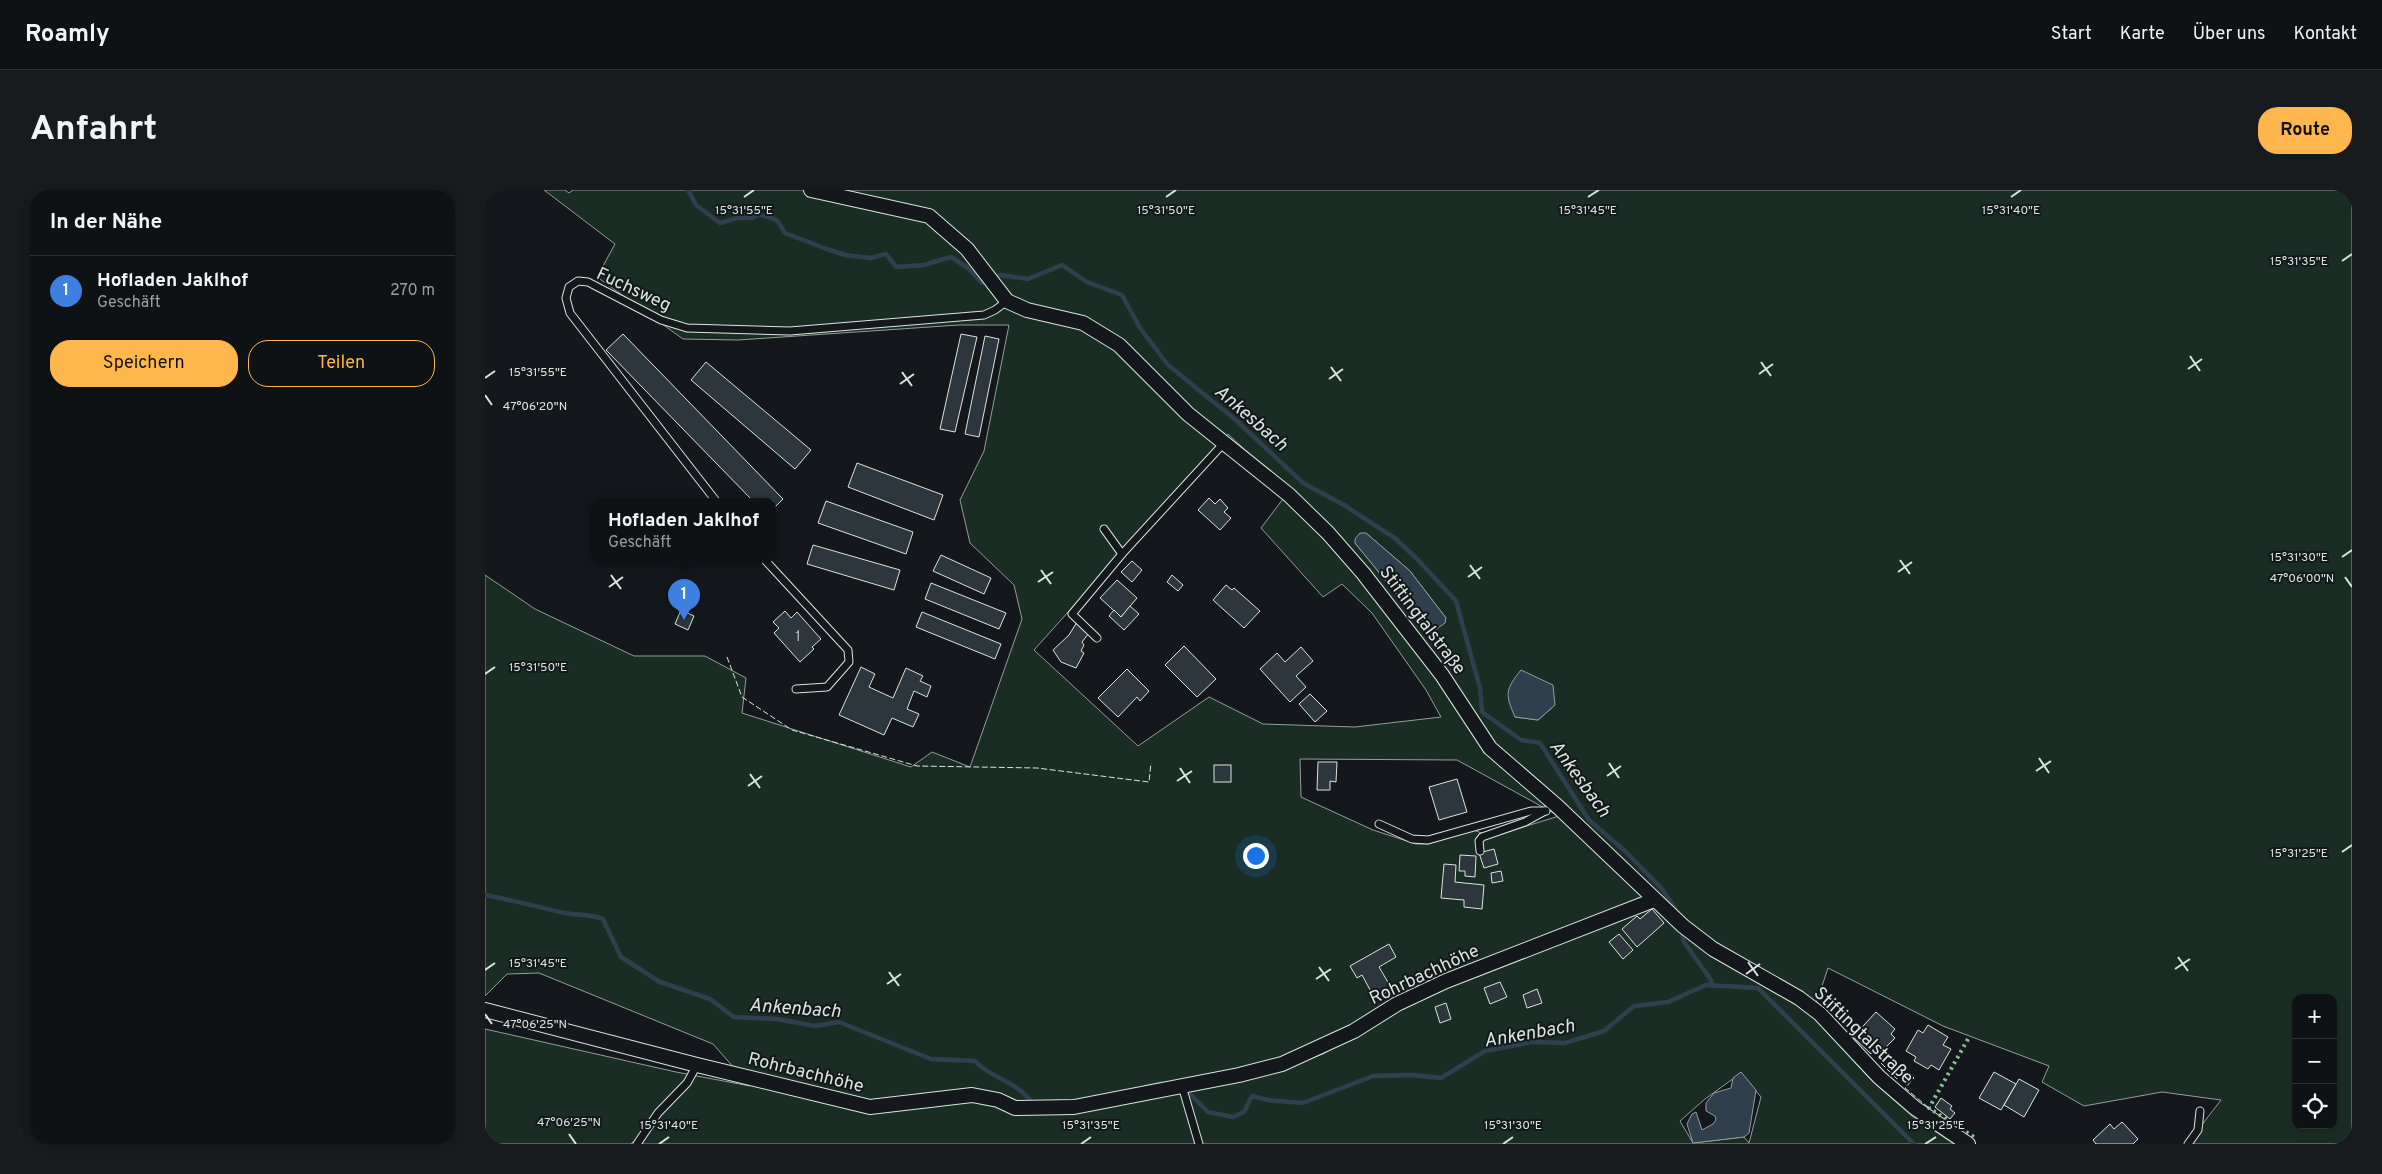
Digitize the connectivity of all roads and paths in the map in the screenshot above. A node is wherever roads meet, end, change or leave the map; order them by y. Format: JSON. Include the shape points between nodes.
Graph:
{"nodes":[{"id":1,"x":811,"y":190,"type":"edge"},
{"id":2,"x":1007,"y":301,"type":"junction"},
{"id":3,"x":1223,"y":444,"type":"junction"},
{"id":4,"x":714,"y":498,"type":"edge"},
{"id":5,"x":1104,"y":529,"type":"dead end"},
{"id":6,"x":1122,"y":554,"type":"junction"},
{"id":7,"x":768,"y":563,"type":"edge"},
{"id":8,"x":1097,"y":638,"type":"dead end"},
{"id":9,"x":796,"y":689,"type":"dead end"},
{"id":10,"x":1552,"y":809,"type":"junction"},
{"id":11,"x":1379,"y":824,"type":"dead end"},
{"id":12,"x":1480,"y":850,"type":"dead end"},
{"id":13,"x":1654,"y":900,"type":"junction"},
{"id":14,"x":485,"y":1010,"type":"edge"},
{"id":15,"x":697,"y":1065,"type":"junction"},
{"id":16,"x":1182,"y":1086,"type":"junction"},
{"id":17,"x":2199,"y":1111,"type":"dead end"},
{"id":18,"x":637,"y":1144,"type":"edge"},
{"id":19,"x":1199,"y":1144,"type":"edge"},
{"id":20,"x":1968,"y":1144,"type":"edge"},
{"id":21,"x":2188,"y":1144,"type":"edge"}],
"edges":[{"from":1,"to":2,"type":"street","name":"Stiftingtalstraße","via":[[929,216],[967,249]]},
{"from":2,"to":3,"type":"street","name":"Stiftingtalstraße","via":[[1027,310],[1083,324],[1108,337]]},
{"from":2,"to":4,"type":"lane","name":"Fuchsweg","via":[[984,315],[790,331],[745,331],[687,328],[661,320],[589,282],[578,281],[569,287],[566,298],[569,313]]},
{"from":3,"to":6,"type":"lane"},
{"from":3,"to":10,"type":"street","name":"Stiftingtalstraße","via":[[1289,495],[1328,533],[1442,675],[1490,748]]},
{"from":5,"to":6,"type":"lane"},
{"from":6,"to":8,"type":"lane","via":[[1072,614]]},
{"from":7,"to":9,"type":"lane","via":[[848,650],[849,662],[827,687]]},
{"from":10,"to":11,"type":"lane","via":[[1531,811],[1428,840],[1412,839]]},
{"from":10,"to":12,"type":"lane","via":[[1482,837]]},
{"from":10,"to":13,"type":"street","name":"Stiftingtalstraße"},
{"from":13,"to":16,"type":"street","name":"Rohrbachhöhe","via":[[1445,982],[1397,1004],[1354,1031],[1282,1064]]},
{"from":13,"to":20,"type":"street","name":"Stiftingtalstraße","via":[[1713,949],[1799,998],[1820,1014],[1879,1078],[1915,1108]]},
{"from":14,"to":15,"type":"street","name":"Rohrbachhöhe"},
{"from":15,"to":16,"type":"street","name":"Rohrbachhöhe","via":[[870,1107],[972,1095],[998,1100],[1015,1108],[1074,1107]]},
{"from":15,"to":18,"type":"lane","via":[[687,1083],[658,1114]]},
{"from":16,"to":19,"type":"lane"},
{"from":17,"to":21,"type":"lane","via":[[2198,1130]]}]}
